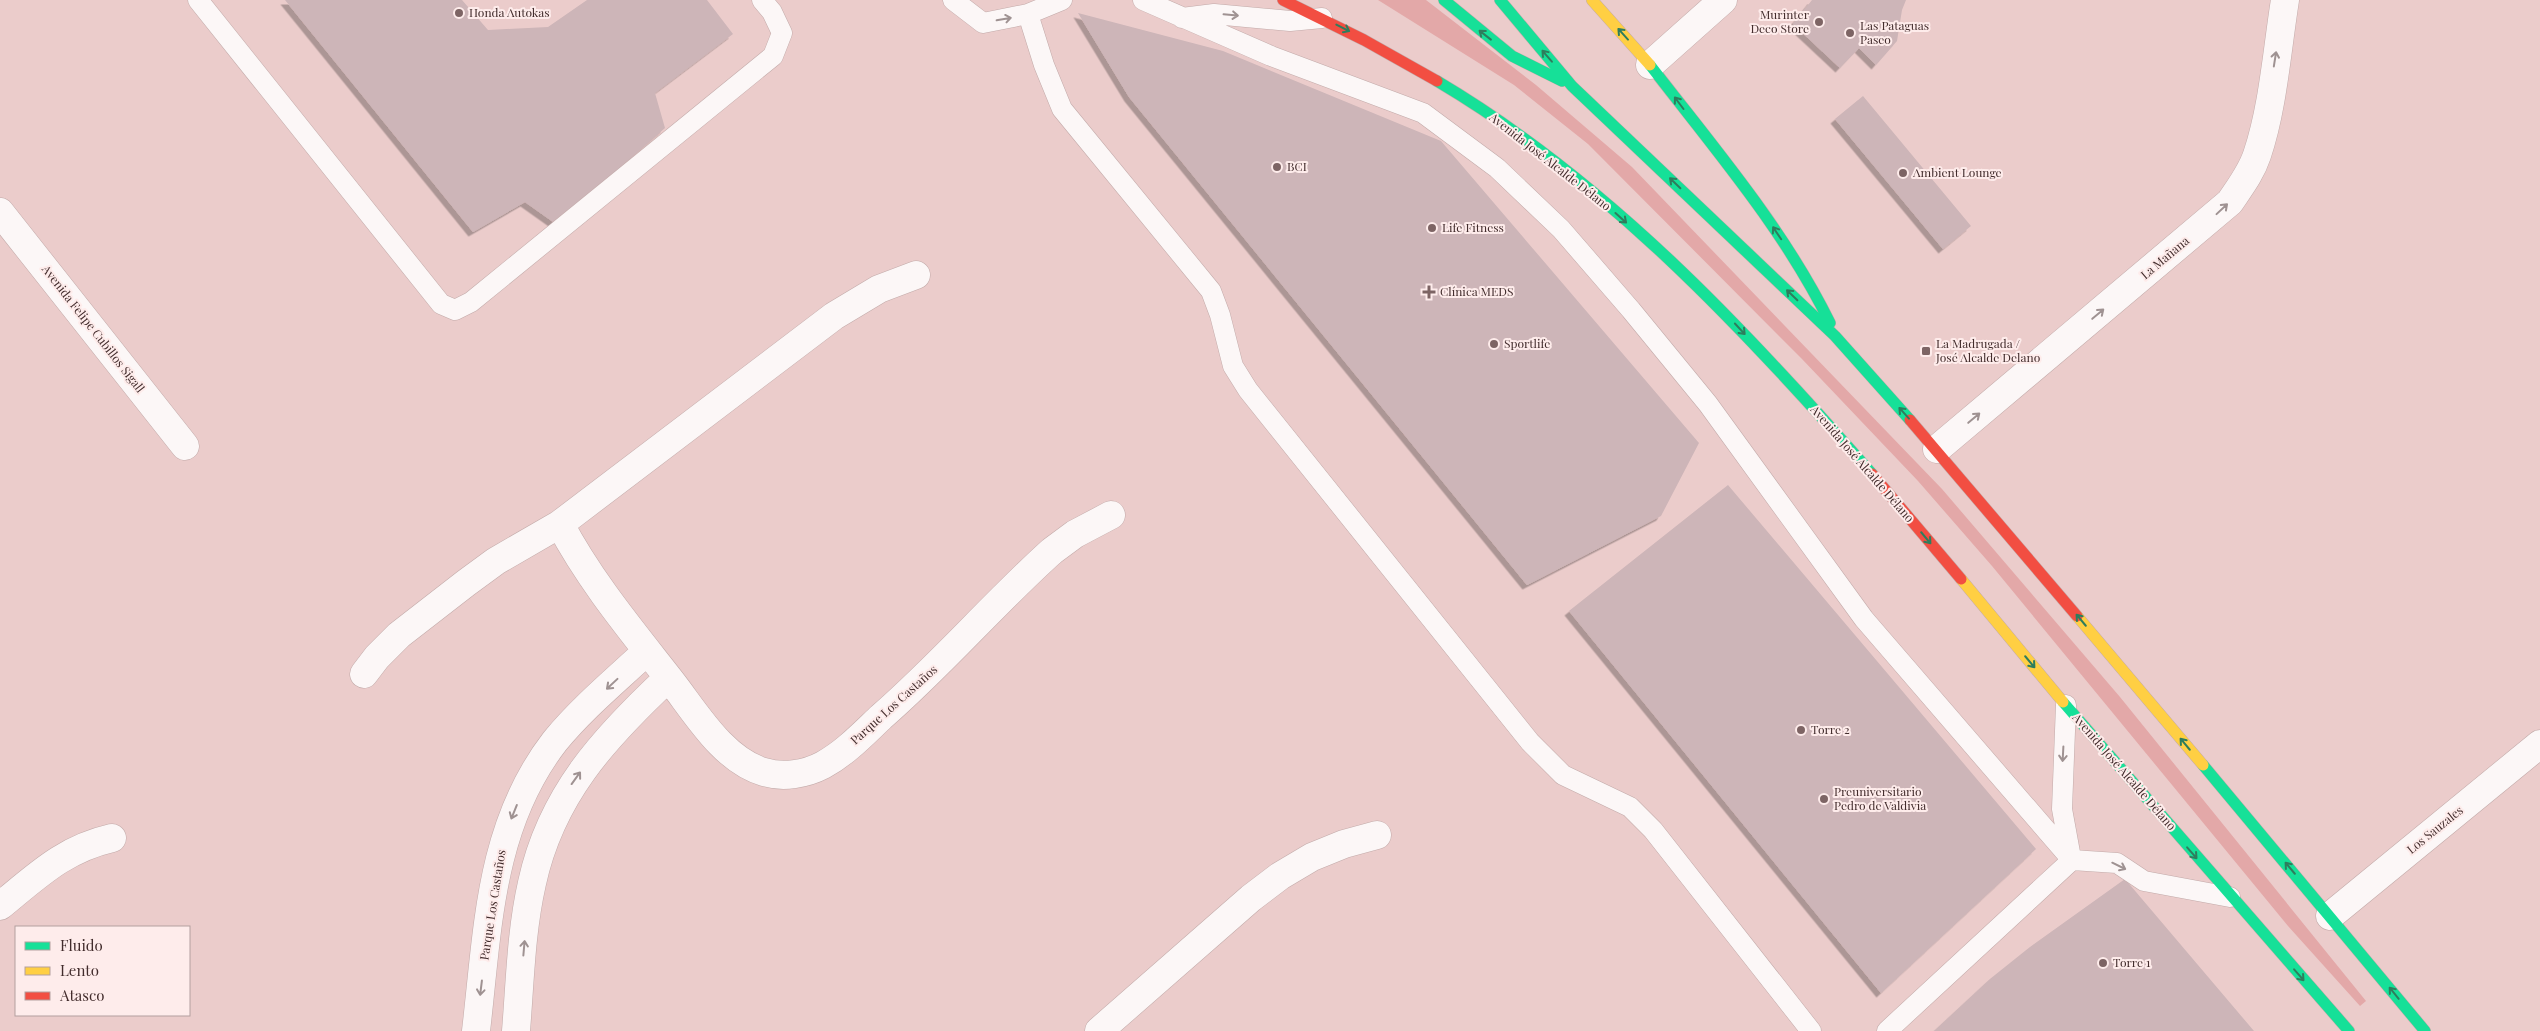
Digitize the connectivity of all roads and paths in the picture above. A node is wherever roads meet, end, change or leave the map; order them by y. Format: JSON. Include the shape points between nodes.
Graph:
{"nodes":[{"id":1,"x":198,"y":0,"type":"edge"},
{"id":2,"x":762,"y":0,"type":"edge"},
{"id":3,"x":953,"y":0,"type":"edge"},
{"id":4,"x":1062,"y":0,"type":"edge"},
{"id":5,"x":1143,"y":0,"type":"edge"},
{"id":6,"x":1283,"y":0,"type":"edge"},
{"id":7,"x":1444,"y":0,"type":"edge"},
{"id":8,"x":1500,"y":0,"type":"edge"},
{"id":9,"x":1592,"y":0,"type":"edge"},
{"id":10,"x":1723,"y":0,"type":"edge"},
{"id":11,"x":2285,"y":0,"type":"edge"},
{"id":12,"x":1028,"y":14,"type":"junction"},
{"id":13,"x":1182,"y":18,"type":"junction"},
{"id":14,"x":1323,"y":18,"type":"junction"},
{"id":15,"x":1650,"y":65,"type":"junction"},
{"id":16,"x":1572,"y":86,"type":"junction"},
{"id":17,"x":0,"y":212,"type":"edge"},
{"id":18,"x":916,"y":275,"type":"dead end"},
{"id":19,"x":1836,"y":336,"type":"junction"},
{"id":20,"x":185,"y":446,"type":"dead end"},
{"id":21,"x":1936,"y":449,"type":"junction"},
{"id":22,"x":1111,"y":515,"type":"dead end"},
{"id":23,"x":560,"y":524,"type":"junction"},
{"id":24,"x":647,"y":651,"type":"junction"},
{"id":25,"x":364,"y":674,"type":"dead end"},
{"id":26,"x":668,"y":678,"type":"junction"},
{"id":27,"x":2066,"y":705,"type":"junction"},
{"id":28,"x":2540,"y":744,"type":"edge"},
{"id":29,"x":1377,"y":835,"type":"dead end"},
{"id":30,"x":112,"y":838,"type":"dead end"},
{"id":31,"x":2072,"y":860,"type":"junction"},
{"id":32,"x":2230,"y":897,"type":"junction"},
{"id":33,"x":0,"y":906,"type":"edge"},
{"id":34,"x":2330,"y":916,"type":"junction"},
{"id":35,"x":476,"y":1031,"type":"edge"},
{"id":36,"x":516,"y":1031,"type":"edge"},
{"id":37,"x":1099,"y":1031,"type":"edge"},
{"id":38,"x":1811,"y":1031,"type":"edge"},
{"id":39,"x":1887,"y":1031,"type":"edge"},
{"id":40,"x":2349,"y":1031,"type":"edge"},
{"id":41,"x":2425,"y":1031,"type":"edge"}],
"edges":[{"from":1,"to":2,"type":"lane","via":[[441,304],[455,310],[471,302],[773,56],[782,33]]},
{"from":3,"to":12,"type":"lane","one_way":true,"via":[[983,23]]},
{"from":4,"to":12,"type":"lane"},
{"from":5,"to":13,"type":"lane"},
{"from":6,"to":14,"type":"main road","name":"Avenida José Alcalde Délano"},
{"from":16,"to":7,"type":"main road","one_way":true,"via":[[1512,56]]},
{"from":16,"to":8,"type":"main road","one_way":true},
{"from":15,"to":9,"type":"main road","one_way":true},
{"from":10,"to":15,"type":"street"},
{"from":21,"to":11,"type":"street","name":"La Mañana","one_way":true,"via":[[2230,202],[2256,157],[2264,130]]},
{"from":12,"to":38,"type":"lane","via":[[1062,109],[1211,291],[1233,366],[1248,390],[1530,742],[1563,776],[1630,807],[1653,830]]},
{"from":13,"to":14,"type":"lane","one_way":true,"via":[[1214,14],[1290,21]]},
{"from":13,"to":31,"type":"lane","via":[[1270,56],[1423,113],[1497,168],[1547,216],[1624,302],[1708,404],[1864,619]]},
{"from":14,"to":27,"type":"main road","name":"Avenida José Alcalde Délano","one_way":true,"via":[[1444,84],[1519,135],[1590,190],[1657,250],[1725,314],[1895,500]]},
{"from":19,"to":15,"type":"main road","one_way":true,"via":[[1810,282],[1789,250]]},
{"from":19,"to":16,"type":"main road","one_way":true},
{"from":17,"to":20,"type":"street","name":"Avenida Felipe Cubillos Sigall"},
{"from":18,"to":23,"type":"street","via":[[879,289],[834,316]]},
{"from":21,"to":19,"type":"main road","one_way":true},
{"from":34,"to":21,"type":"main road","one_way":true},
{"from":22,"to":26,"type":"street","name":"Parque Los Castaños","via":[[1052,551],[910,692],[844,751],[810,771],[795,774],[765,772],[738,758],[727,750]]},
{"from":23,"to":24,"type":"street","name":"Parque Los Castaños","via":[[594,581]]},
{"from":23,"to":25,"type":"street","via":[[496,561],[466,583],[399,635],[376,656]]},
{"from":24,"to":26,"type":"street","name":"Parque Los Castaños"},
{"from":24,"to":35,"type":"street","name":"Parque Los Castaños","one_way":true,"via":[[575,718],[532,775],[514,810],[501,848],[493,888]]},
{"from":36,"to":26,"type":"street","one_way":true,"via":[[531,885],[550,824],[571,784],[597,749]]},
{"from":27,"to":31,"type":"lane","one_way":true,"via":[[2062,809]]},
{"from":27,"to":32,"type":"main road","name":"Avenida José Alcalde Délano","one_way":true},
{"from":28,"to":34,"type":"street","name":"Los Sauzales"},
{"from":29,"to":37,"type":"street","via":[[1312,857],[1280,876]]},
{"from":30,"to":33,"type":"street","via":[[65,855]]},
{"from":31,"to":32,"type":"lane","one_way":true,"via":[[2117,863],[2144,881]]},
{"from":31,"to":39,"type":"lane"},
{"from":32,"to":40,"type":"main road","name":"Avenida José Alcalde Délano","one_way":true},
{"from":41,"to":34,"type":"main road","one_way":true}]}
